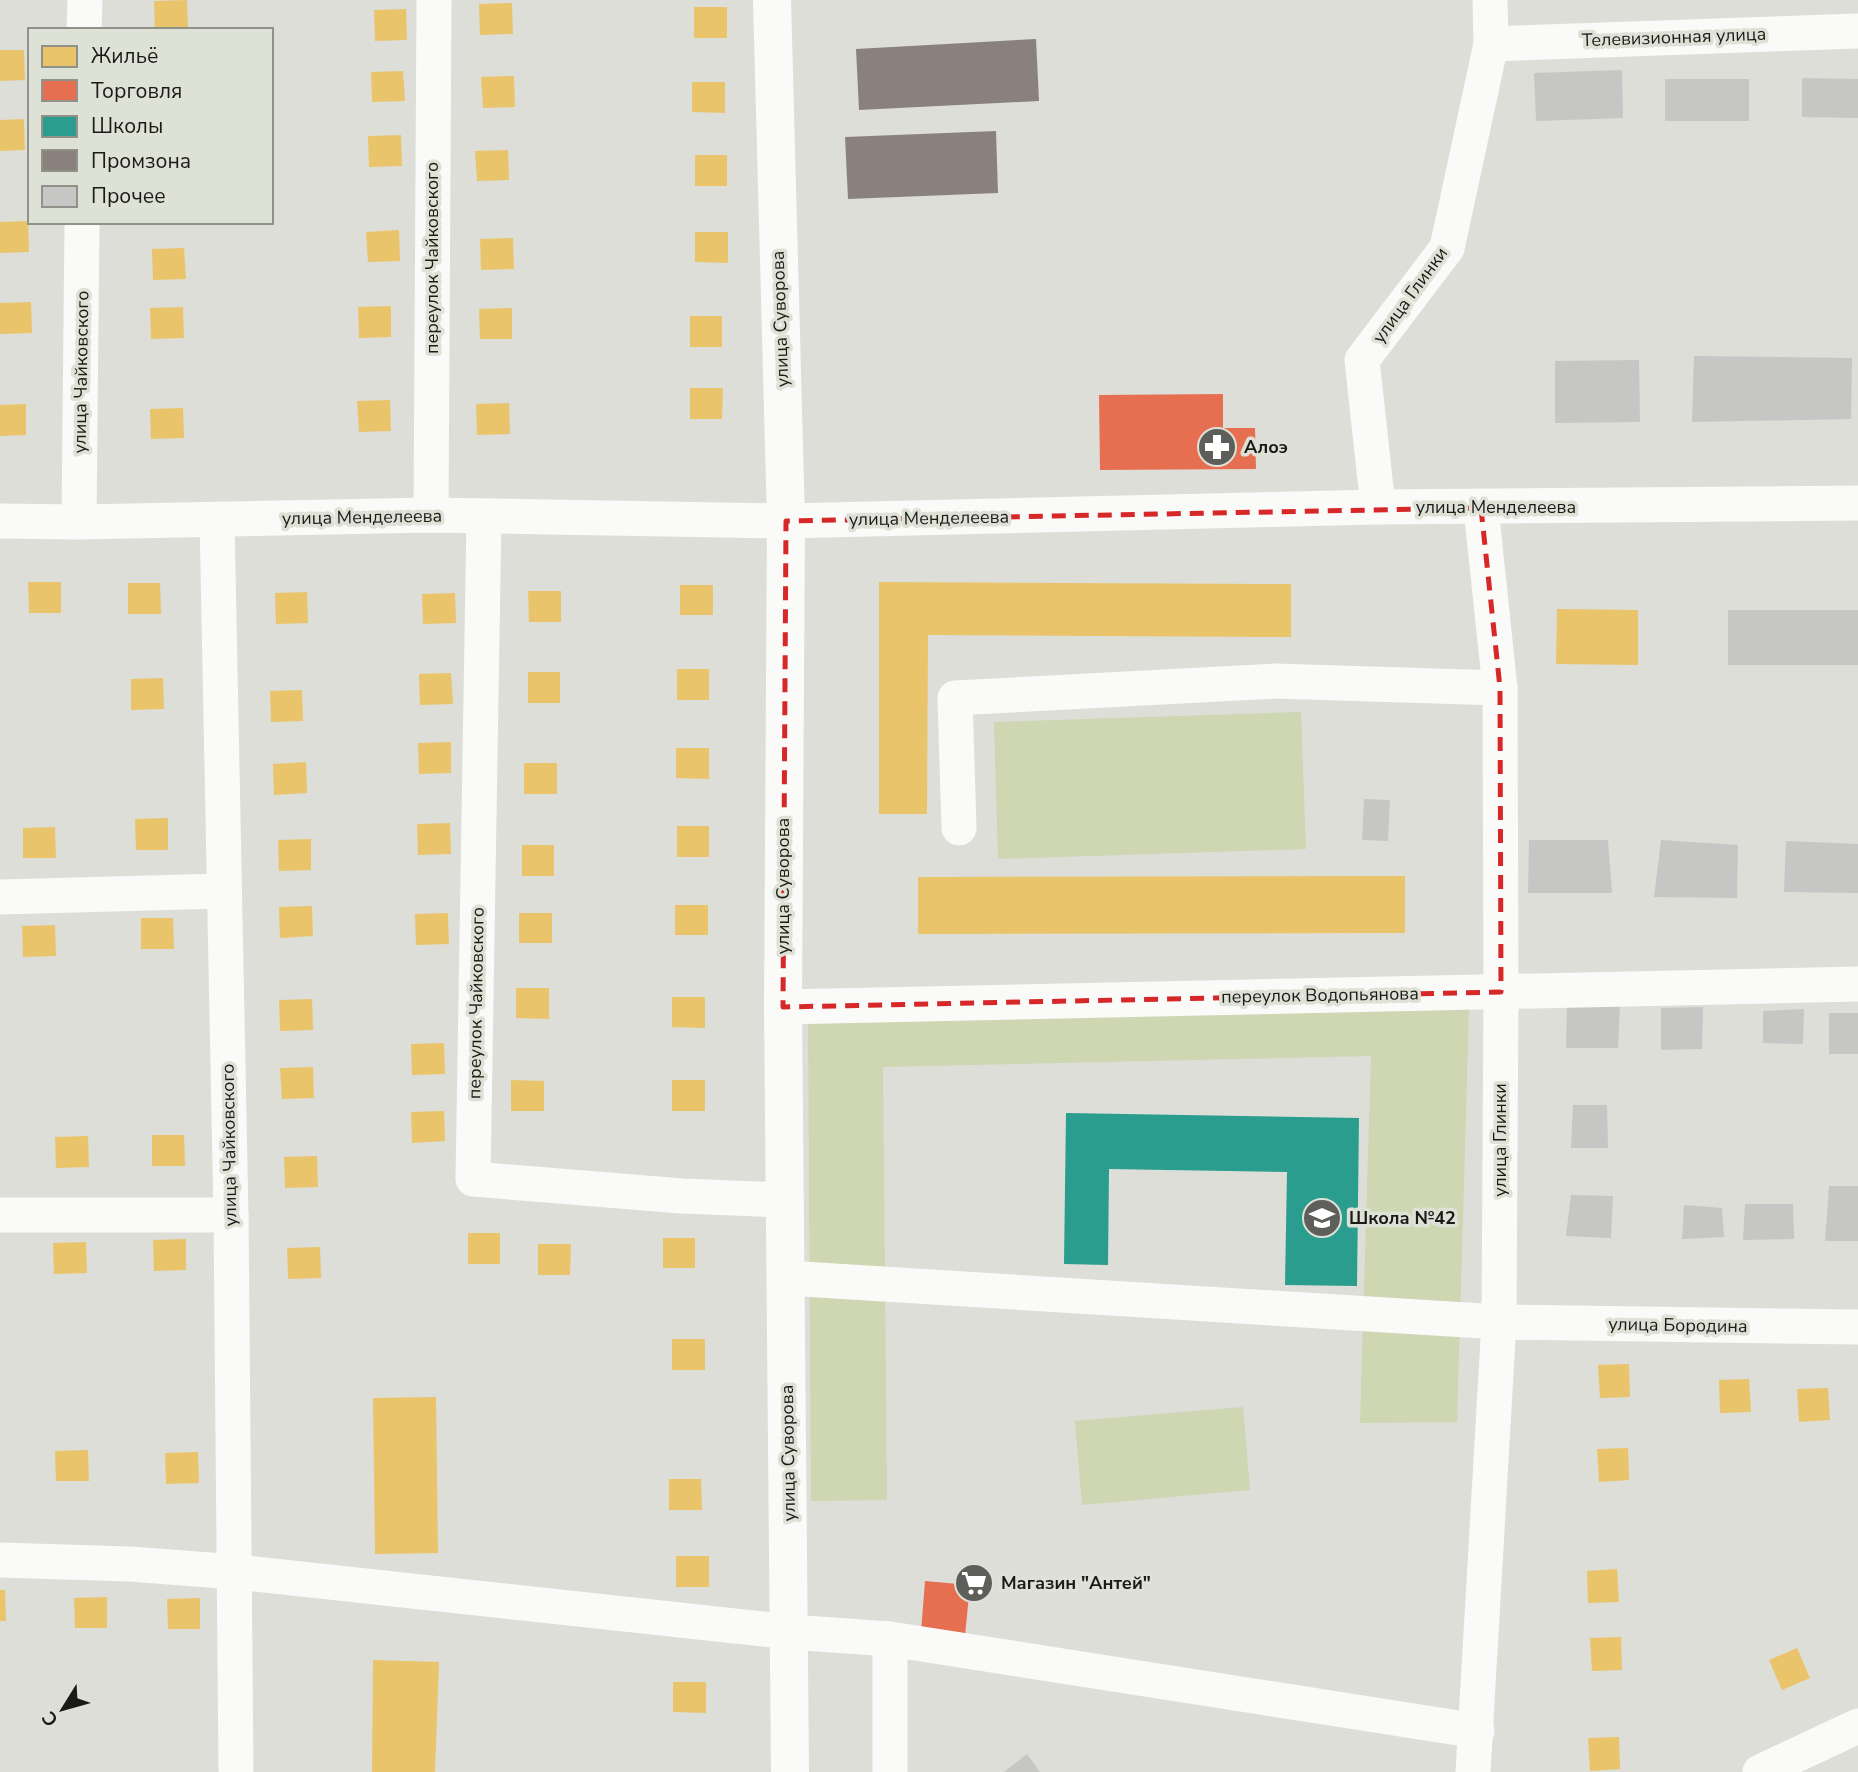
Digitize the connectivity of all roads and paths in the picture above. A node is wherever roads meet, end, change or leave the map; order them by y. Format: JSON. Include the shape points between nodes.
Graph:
{"nodes":[{"id":1,"x":85,"y":0,"type":"edge"},
{"id":2,"x":434,"y":0,"type":"edge"},
{"id":3,"x":772,"y":0,"type":"edge"},
{"id":4,"x":1490,"y":0,"type":"edge"},
{"id":5,"x":84,"y":28,"type":"edge"},
{"id":6,"x":1858,"y":31,"type":"edge"},
{"id":7,"x":1491,"y":44,"type":"junction"},
{"id":8,"x":82,"y":224,"type":"edge"},
{"id":9,"x":1858,"y":503,"type":"edge"},
{"id":10,"x":1378,"y":507,"type":"junction"},
{"id":11,"x":1481,"y":508,"type":"junction"},
{"id":12,"x":431,"y":515,"type":"junction"},
{"id":13,"x":484,"y":516,"type":"junction"},
{"id":14,"x":217,"y":519,"type":"junction"},
{"id":15,"x":0,"y":521,"type":"edge"},
{"id":16,"x":786,"y":521,"type":"junction"},
{"id":17,"x":79,"y":522,"type":"junction"},
{"id":18,"x":1500,"y":688,"type":"junction"},
{"id":19,"x":959,"y":828,"type":"dead end"},
{"id":20,"x":224,"y":891,"type":"junction"},
{"id":21,"x":0,"y":897,"type":"edge"},
{"id":22,"x":1858,"y":984,"type":"edge"},
{"id":23,"x":1501,"y":992,"type":"junction"},
{"id":24,"x":783,"y":1007,"type":"junction"},
{"id":25,"x":784,"y":1200,"type":"junction"},
{"id":26,"x":0,"y":1215,"type":"edge"},
{"id":27,"x":231,"y":1215,"type":"junction"},
{"id":28,"x":786,"y":1278,"type":"junction"},
{"id":29,"x":1499,"y":1322,"type":"junction"},
{"id":30,"x":1858,"y":1327,"type":"edge"},
{"id":31,"x":0,"y":1559,"type":"edge"},
{"id":32,"x":236,"y":1572,"type":"junction"},
{"id":33,"x":790,"y":1632,"type":"junction"},
{"id":34,"x":890,"y":1639,"type":"junction"},
{"id":35,"x":1858,"y":1726,"type":"edge"},
{"id":36,"x":1477,"y":1731,"type":"junction"},
{"id":37,"x":236,"y":1772,"type":"edge"},
{"id":38,"x":790,"y":1772,"type":"edge"},
{"id":39,"x":890,"y":1772,"type":"edge"},
{"id":40,"x":1473,"y":1772,"type":"edge"},
{"id":41,"x":1760,"y":1772,"type":"edge"}],
"edges":[{"from":1,"to":5,"type":"street"},
{"from":2,"to":12,"type":"street","name":"переулок Чайковского"},
{"from":3,"to":16,"type":"street","name":"улица Суворова"},
{"from":4,"to":7,"type":"street","name":"улица Глинки"},
{"from":6,"to":7,"type":"street","name":"Телевизионная улица"},
{"from":7,"to":10,"type":"street","name":"улица Глинки","via":[[1447,248],[1362,360]]},
{"from":8,"to":17,"type":"street","name":"улица Чайковского"},
{"from":9,"to":11,"type":"street","name":"улица Менделеева"},
{"from":10,"to":11,"type":"street","name":"улица Менделеева"},
{"from":10,"to":16,"type":"street","name":"улица Менделеева"},
{"from":11,"to":18,"type":"street","name":"улица Глинки"},
{"from":12,"to":13,"type":"street","name":"улица Менделеева"},
{"from":12,"to":14,"type":"street","name":"улица Менделеева"},
{"from":13,"to":16,"type":"street","name":"улица Менделеева"},
{"from":13,"to":25,"type":"street","name":"переулок Чайковского","via":[[474,1179]]},
{"from":14,"to":17,"type":"street","name":"улица Менделеева"},
{"from":14,"to":20,"type":"street","name":"улица Чайковского"},
{"from":15,"to":17,"type":"street","name":"улица Менделеева"},
{"from":16,"to":24,"type":"street","name":"улица Суворова"},
{"from":18,"to":19,"type":"street","via":[[1275,681],[955,698]]},
{"from":18,"to":23,"type":"street","name":"улица Глинки"},
{"from":20,"to":21,"type":"street"},
{"from":20,"to":27,"type":"street","name":"улица Чайковского"},
{"from":22,"to":23,"type":"street","name":"переулок Водопьянова"},
{"from":23,"to":24,"type":"street","name":"переулок Водопьянова"},
{"from":23,"to":29,"type":"street","name":"улица Глинки"},
{"from":24,"to":25,"type":"street","name":"улица Суворова"},
{"from":25,"to":28,"type":"street","name":"улица Суворова"},
{"from":26,"to":27,"type":"street"},
{"from":27,"to":32,"type":"street","name":"улица Чайковского"},
{"from":28,"to":29,"type":"street","name":"улица Бородина"},
{"from":28,"to":33,"type":"street","name":"улица Суворова"},
{"from":29,"to":30,"type":"street","name":"улица Бородина"},
{"from":29,"to":36,"type":"street","name":"улица Глинки"},
{"from":31,"to":32,"type":"street"},
{"from":32,"to":33,"type":"street"},
{"from":32,"to":37,"type":"street","name":"улица Чайковского"},
{"from":33,"to":34,"type":"street"},
{"from":33,"to":38,"type":"street","name":"улица Суворова"},
{"from":34,"to":36,"type":"street"},
{"from":34,"to":39,"type":"street"},
{"from":35,"to":41,"type":"street"},
{"from":36,"to":40,"type":"street","name":"улица Глинки"}]}
